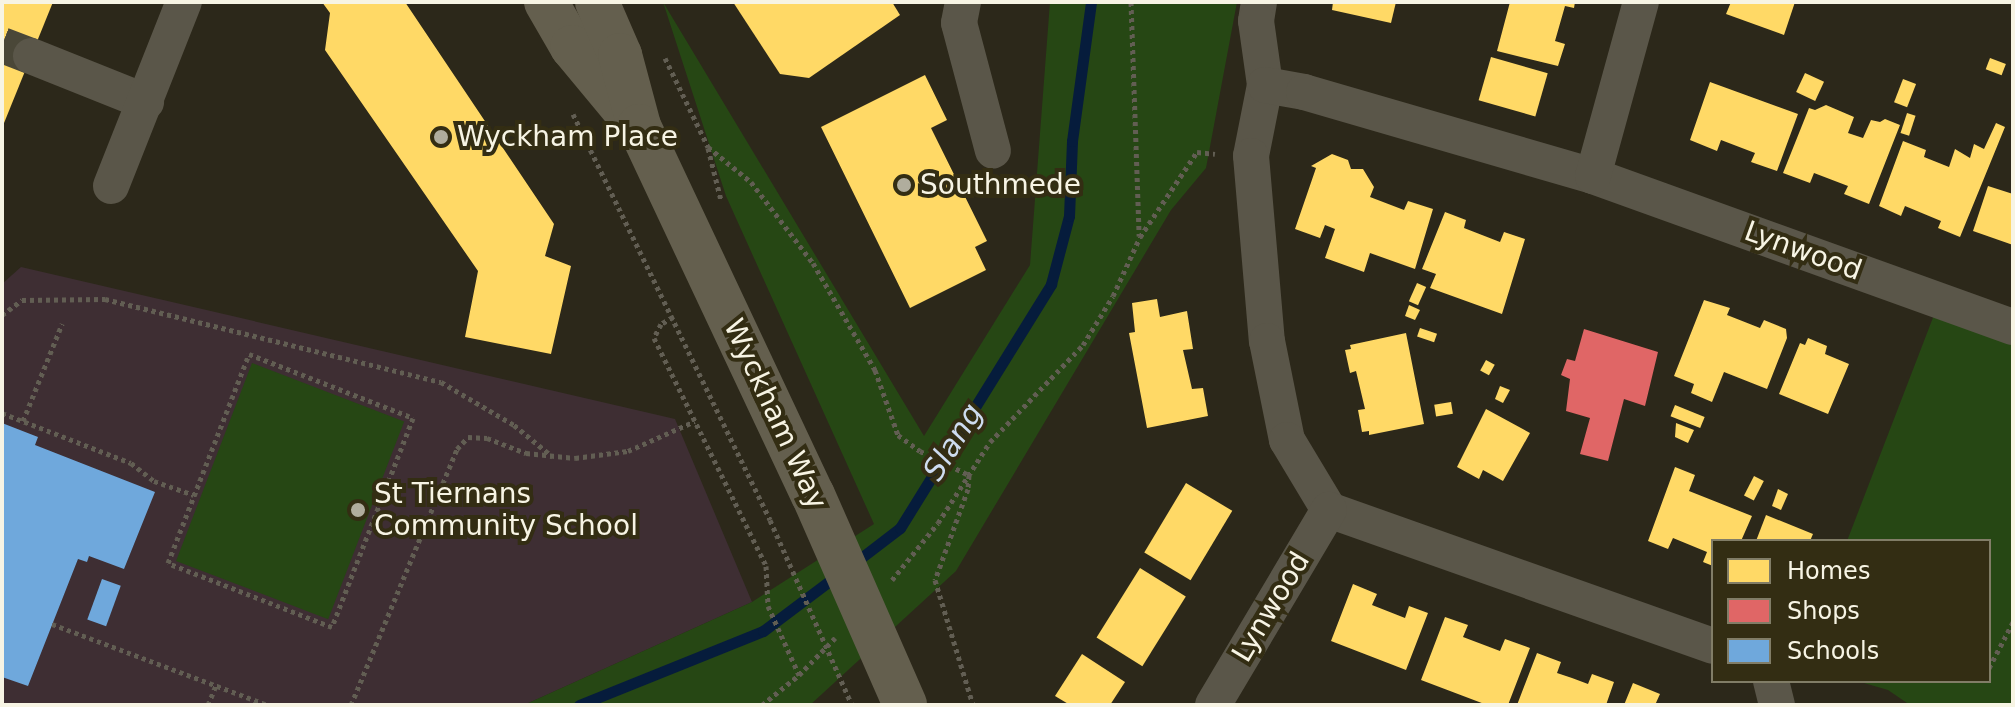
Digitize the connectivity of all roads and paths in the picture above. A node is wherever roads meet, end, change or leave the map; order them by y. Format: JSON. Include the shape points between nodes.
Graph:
{"nodes":[{"id":1,"x":184,"y":2,"type":"edge"},
{"id":2,"x":546,"y":2,"type":"edge"},
{"id":3,"x":597,"y":2,"type":"edge"},
{"id":4,"x":963,"y":2,"type":"edge"},
{"id":5,"x":1131,"y":2,"type":"edge"},
{"id":6,"x":1259,"y":2,"type":"edge"},
{"id":7,"x":1641,"y":2,"type":"edge"},
{"id":8,"x":660,"y":46,"type":"dead end"},
{"id":9,"x":31,"y":56,"type":"tunnel mouth"},
{"id":10,"x":1265,"y":85,"type":"junction"},
{"id":11,"x":146,"y":102,"type":"junction"},
{"id":12,"x":571,"y":111,"type":"dead end"},
{"id":13,"x":639,"y":126,"type":"junction"},
{"id":14,"x":993,"y":151,"type":"dead end"},
{"id":15,"x":1215,"y":154,"type":"dead end"},
{"id":16,"x":1593,"y":176,"type":"junction"},
{"id":17,"x":111,"y":186,"type":"dead end"},
{"id":18,"x":1140,"y":237,"type":"junction"},
{"id":19,"x":2,"y":315,"type":"edge"},
{"id":20,"x":673,"y":317,"type":"junction"},
{"id":21,"x":62,"y":324,"type":"dead end"},
{"id":22,"x":2013,"y":327,"type":"edge"},
{"id":23,"x":2,"y":413,"type":"edge"},
{"id":24,"x":23,"y":421,"type":"junction"},
{"id":25,"x":695,"y":421,"type":"junction"},
{"id":26,"x":553,"y":457,"type":"junction"},
{"id":27,"x":969,"y":475,"type":"junction"},
{"id":28,"x":194,"y":495,"type":"junction"},
{"id":29,"x":1329,"y":510,"type":"junction"},
{"id":30,"x":888,"y":584,"type":"dead end"},
{"id":31,"x":2013,"y":622,"type":"edge"},
{"id":32,"x":52,"y":624,"type":"dead end"},
{"id":33,"x":843,"y":629,"type":"dead end"},
{"id":34,"x":1711,"y":645,"type":"edge"},
{"id":35,"x":1991,"y":664,"type":"edge"},
{"id":36,"x":799,"y":675,"type":"junction"},
{"id":37,"x":1772,"y":683,"type":"edge"},
{"id":38,"x":216,"y":685,"type":"junction"},
{"id":39,"x":208,"y":705,"type":"edge"},
{"id":40,"x":268,"y":705,"type":"edge"},
{"id":41,"x":351,"y":705,"type":"edge"},
{"id":42,"x":762,"y":705,"type":"edge"},
{"id":43,"x":852,"y":705,"type":"edge"},
{"id":44,"x":905,"y":705,"type":"edge"},
{"id":45,"x":973,"y":705,"type":"edge"},
{"id":46,"x":1213,"y":705,"type":"edge"},
{"id":47,"x":1777,"y":705,"type":"edge"}],
"edges":[{"from":1,"to":11,"type":"street"},
{"from":2,"to":13,"type":"main road","name":"Wyckham Way","via":[[608,95]]},
{"from":3,"to":13,"type":"main road","name":"Wyckham Way","via":[[620,55]]},
{"from":4,"to":14,"type":"street","via":[[959,23]]},
{"from":5,"to":18,"type":"path"},
{"from":6,"to":10,"type":"street","via":[[1256,21]]},
{"from":7,"to":16,"type":"street"},
{"from":8,"to":27,"type":"path","via":[[708,147],[751,182],[813,263],[875,370],[898,435]]},
{"from":9,"to":11,"type":"street"},
{"from":10,"to":16,"type":"street","name":"Lynwood"},
{"from":10,"to":29,"type":"street","via":[[1251,156],[1267,341],[1287,440]]},
{"from":11,"to":17,"type":"street"},
{"from":12,"to":20,"type":"path"},
{"from":13,"to":44,"type":"main road","name":"Wyckham Way","bridge":true,"via":[[813,495]]},
{"from":15,"to":18,"type":"path","via":[[1197,152]]},
{"from":16,"to":22,"type":"street","name":"Lynwood"},
{"from":18,"to":27,"type":"path","via":[[1083,345],[990,442]]},
{"from":19,"to":26,"type":"path","via":[[22,300],[105,299],[441,382],[514,425]]},
{"from":20,"to":25,"type":"path","via":[[661,324],[654,338]]},
{"from":20,"to":43,"type":"path","bridge":true},
{"from":21,"to":24,"type":"path"},
{"from":23,"to":24,"type":"path"},
{"from":24,"to":28,"type":"path","via":[[131,463],[154,481]]},
{"from":25,"to":26,"type":"path","via":[[628,451]]},
{"from":25,"to":36,"type":"path","via":[[766,566],[768,606]]},
{"from":26,"to":41,"type":"path","via":[[487,438],[468,437],[457,449]]},
{"from":27,"to":30,"type":"path"},
{"from":27,"to":45,"type":"path","via":[[935,580]]},
{"from":28,"to":28,"type":"path","via":[[249,354],[413,418],[332,627],[168,563]]},
{"from":29,"to":34,"type":"street"},
{"from":29,"to":46,"type":"street","name":"Lynwood"},
{"from":31,"to":35,"type":"path"},
{"from":32,"to":38,"type":"path"},
{"from":33,"to":36,"type":"path"},
{"from":36,"to":42,"type":"path"},
{"from":37,"to":47,"type":"street"},
{"from":38,"to":39,"type":"path"},
{"from":38,"to":40,"type":"path"}]}
